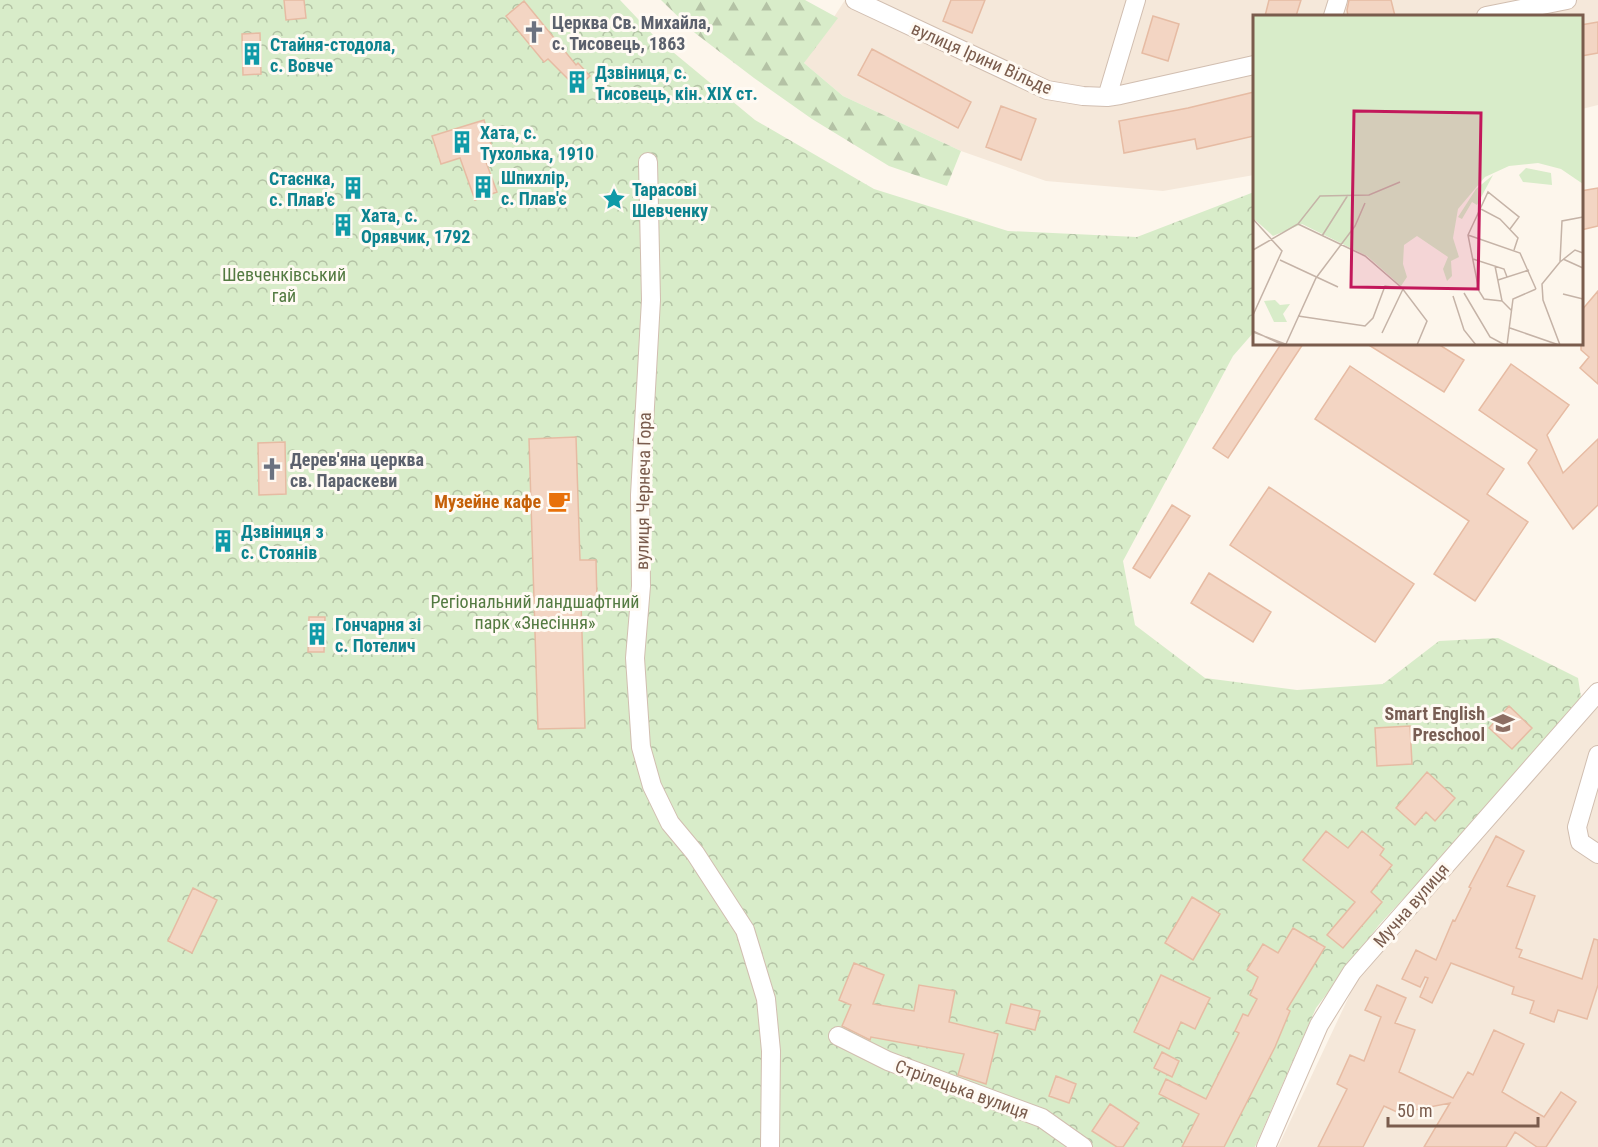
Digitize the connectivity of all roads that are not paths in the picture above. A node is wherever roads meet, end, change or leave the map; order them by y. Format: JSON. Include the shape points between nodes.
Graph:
{"nodes":[{"id":1,"x":1136,"y":0,"type":"edge"},
{"id":2,"x":1338,"y":0,"type":"edge"},
{"id":3,"x":1567,"y":0,"type":"edge"},
{"id":4,"x":858,"y":1,"type":"edge"},
{"id":5,"x":1333,"y":15,"type":"edge"},
{"id":6,"x":1491,"y":15,"type":"edge"},
{"id":7,"x":1253,"y":65,"type":"edge"},
{"id":8,"x":1107,"y":97,"type":"junction"},
{"id":9,"x":648,"y":162,"type":"dead end"},
{"id":10,"x":1598,"y":692,"type":"edge"},
{"id":11,"x":1598,"y":755,"type":"edge"},
{"id":12,"x":1598,"y":854,"type":"edge"},
{"id":13,"x":838,"y":1035,"type":"dead end"},
{"id":14,"x":770,"y":1147,"type":"edge"},
{"id":15,"x":1083,"y":1147,"type":"edge"},
{"id":16,"x":1266,"y":1147,"type":"edge"}],
"edges":[{"from":1,"to":8,"type":"street"},
{"from":2,"to":5,"type":"street"},
{"from":3,"to":6,"type":"street"},
{"from":4,"to":8,"type":"street","name":"вулиця Ірини Вільде","via":[[1047,90]]},
{"from":7,"to":8,"type":"street","name":"вулиця Ірини Вільде"},
{"from":9,"to":14,"type":"street","name":"вулиця Чернеча Гора","via":[[651,300],[635,658],[641,747],[652,786],[670,824],[701,862],[745,930],[766,999],[771,1051]]},
{"from":10,"to":16,"type":"street","name":"Мучна вулиця","via":[[1352,972],[1319,1025]]},
{"from":11,"to":12,"type":"street","via":[[1577,827],[1580,842]]},
{"from":13,"to":15,"type":"street","name":"Стрілецька вулиця","via":[[888,1061],[1042,1118]]}]}
